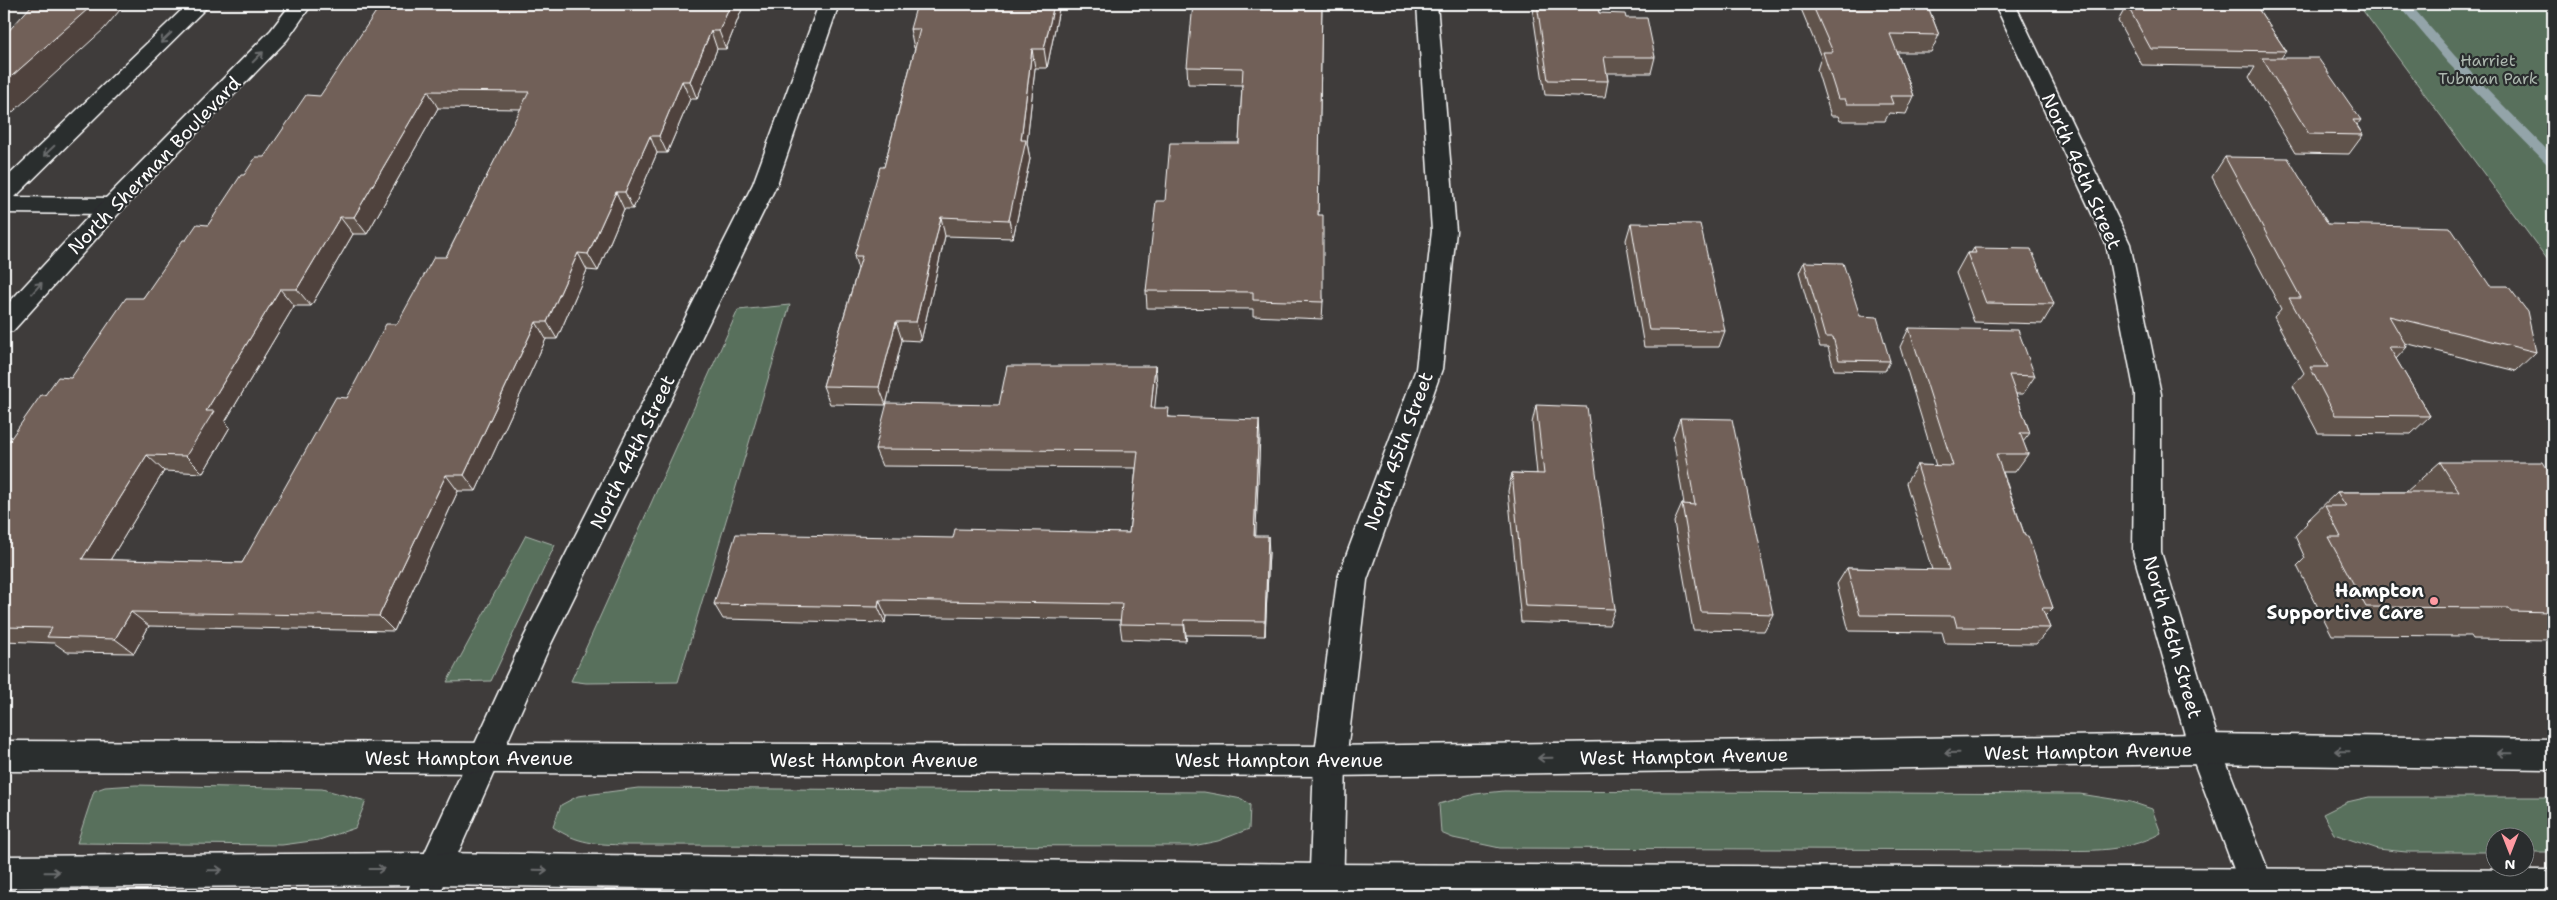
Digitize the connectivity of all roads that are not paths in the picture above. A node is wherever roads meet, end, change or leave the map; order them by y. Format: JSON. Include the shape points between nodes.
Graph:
{"nodes":[{"id":1,"x":200,"y":4,"type":"edge"},
{"id":2,"x":302,"y":4,"type":"edge"},
{"id":3,"x":829,"y":4,"type":"edge"},
{"id":4,"x":1427,"y":4,"type":"edge"},
{"id":5,"x":2005,"y":4,"type":"edge"},
{"id":6,"x":4,"y":194,"type":"edge"},
{"id":7,"x":4,"y":205,"type":"edge"},
{"id":8,"x":112,"y":206,"type":"junction"},
{"id":9,"x":4,"y":324,"type":"edge"},
{"id":10,"x":2205,"y":749,"type":"junction"},
{"id":11,"x":2553,"y":754,"type":"edge"},
{"id":12,"x":4,"y":756,"type":"edge"},
{"id":13,"x":486,"y":758,"type":"junction"},
{"id":14,"x":1330,"y":761,"type":"junction"},
{"id":15,"x":4,"y":872,"type":"edge"},
{"id":16,"x":428,"y":882,"type":"edge"},
{"id":17,"x":794,"y":885,"type":"edge"},
{"id":18,"x":2553,"y":887,"type":"edge"},
{"id":19,"x":1326,"y":888,"type":"edge"},
{"id":20,"x":2259,"y":891,"type":"edge"},
{"id":21,"x":2459,"y":892,"type":"edge"}],
"edges":[{"from":1,"to":6,"type":"main road","one_way":true},
{"from":8,"to":2,"type":"main road","name":"North Sherman Boulevard","one_way":true,"via":[[280,35]]},
{"from":3,"to":13,"type":"main road","name":"North 44th Street","via":[[765,184],[536,646]]},
{"from":4,"to":14,"type":"main road","name":"North 45th Street","via":[[1444,231],[1428,369],[1352,580]]},
{"from":5,"to":10,"type":"main road","name":"North 46th Street","via":[[2118,244],[2148,394],[2147,552]]},
{"from":7,"to":8,"type":"main road"},
{"from":9,"to":8,"type":"main road","name":"North Sherman Boulevard","one_way":true},
{"from":11,"to":10,"type":"main road","name":"West Hampton Avenue","one_way":true},
{"from":10,"to":14,"type":"main road","name":"West Hampton Avenue","one_way":true},
{"from":10,"to":20,"type":"main road","name":"North 46th Street"},
{"from":12,"to":13,"type":"main road","name":"West Hampton Avenue"},
{"from":13,"to":14,"type":"main road","name":"West Hampton Avenue"},
{"from":13,"to":16,"type":"main road","name":"North 44th Street"},
{"from":14,"to":19,"type":"main road","name":"North 45th Street"},
{"from":15,"to":16,"type":"main road","one_way":true},
{"from":16,"to":17,"type":"main road","one_way":true},
{"from":17,"to":19,"type":"main road"},
{"from":18,"to":21,"type":"main road"},
{"from":19,"to":20,"type":"main road"},
{"from":20,"to":21,"type":"main road"}]}
